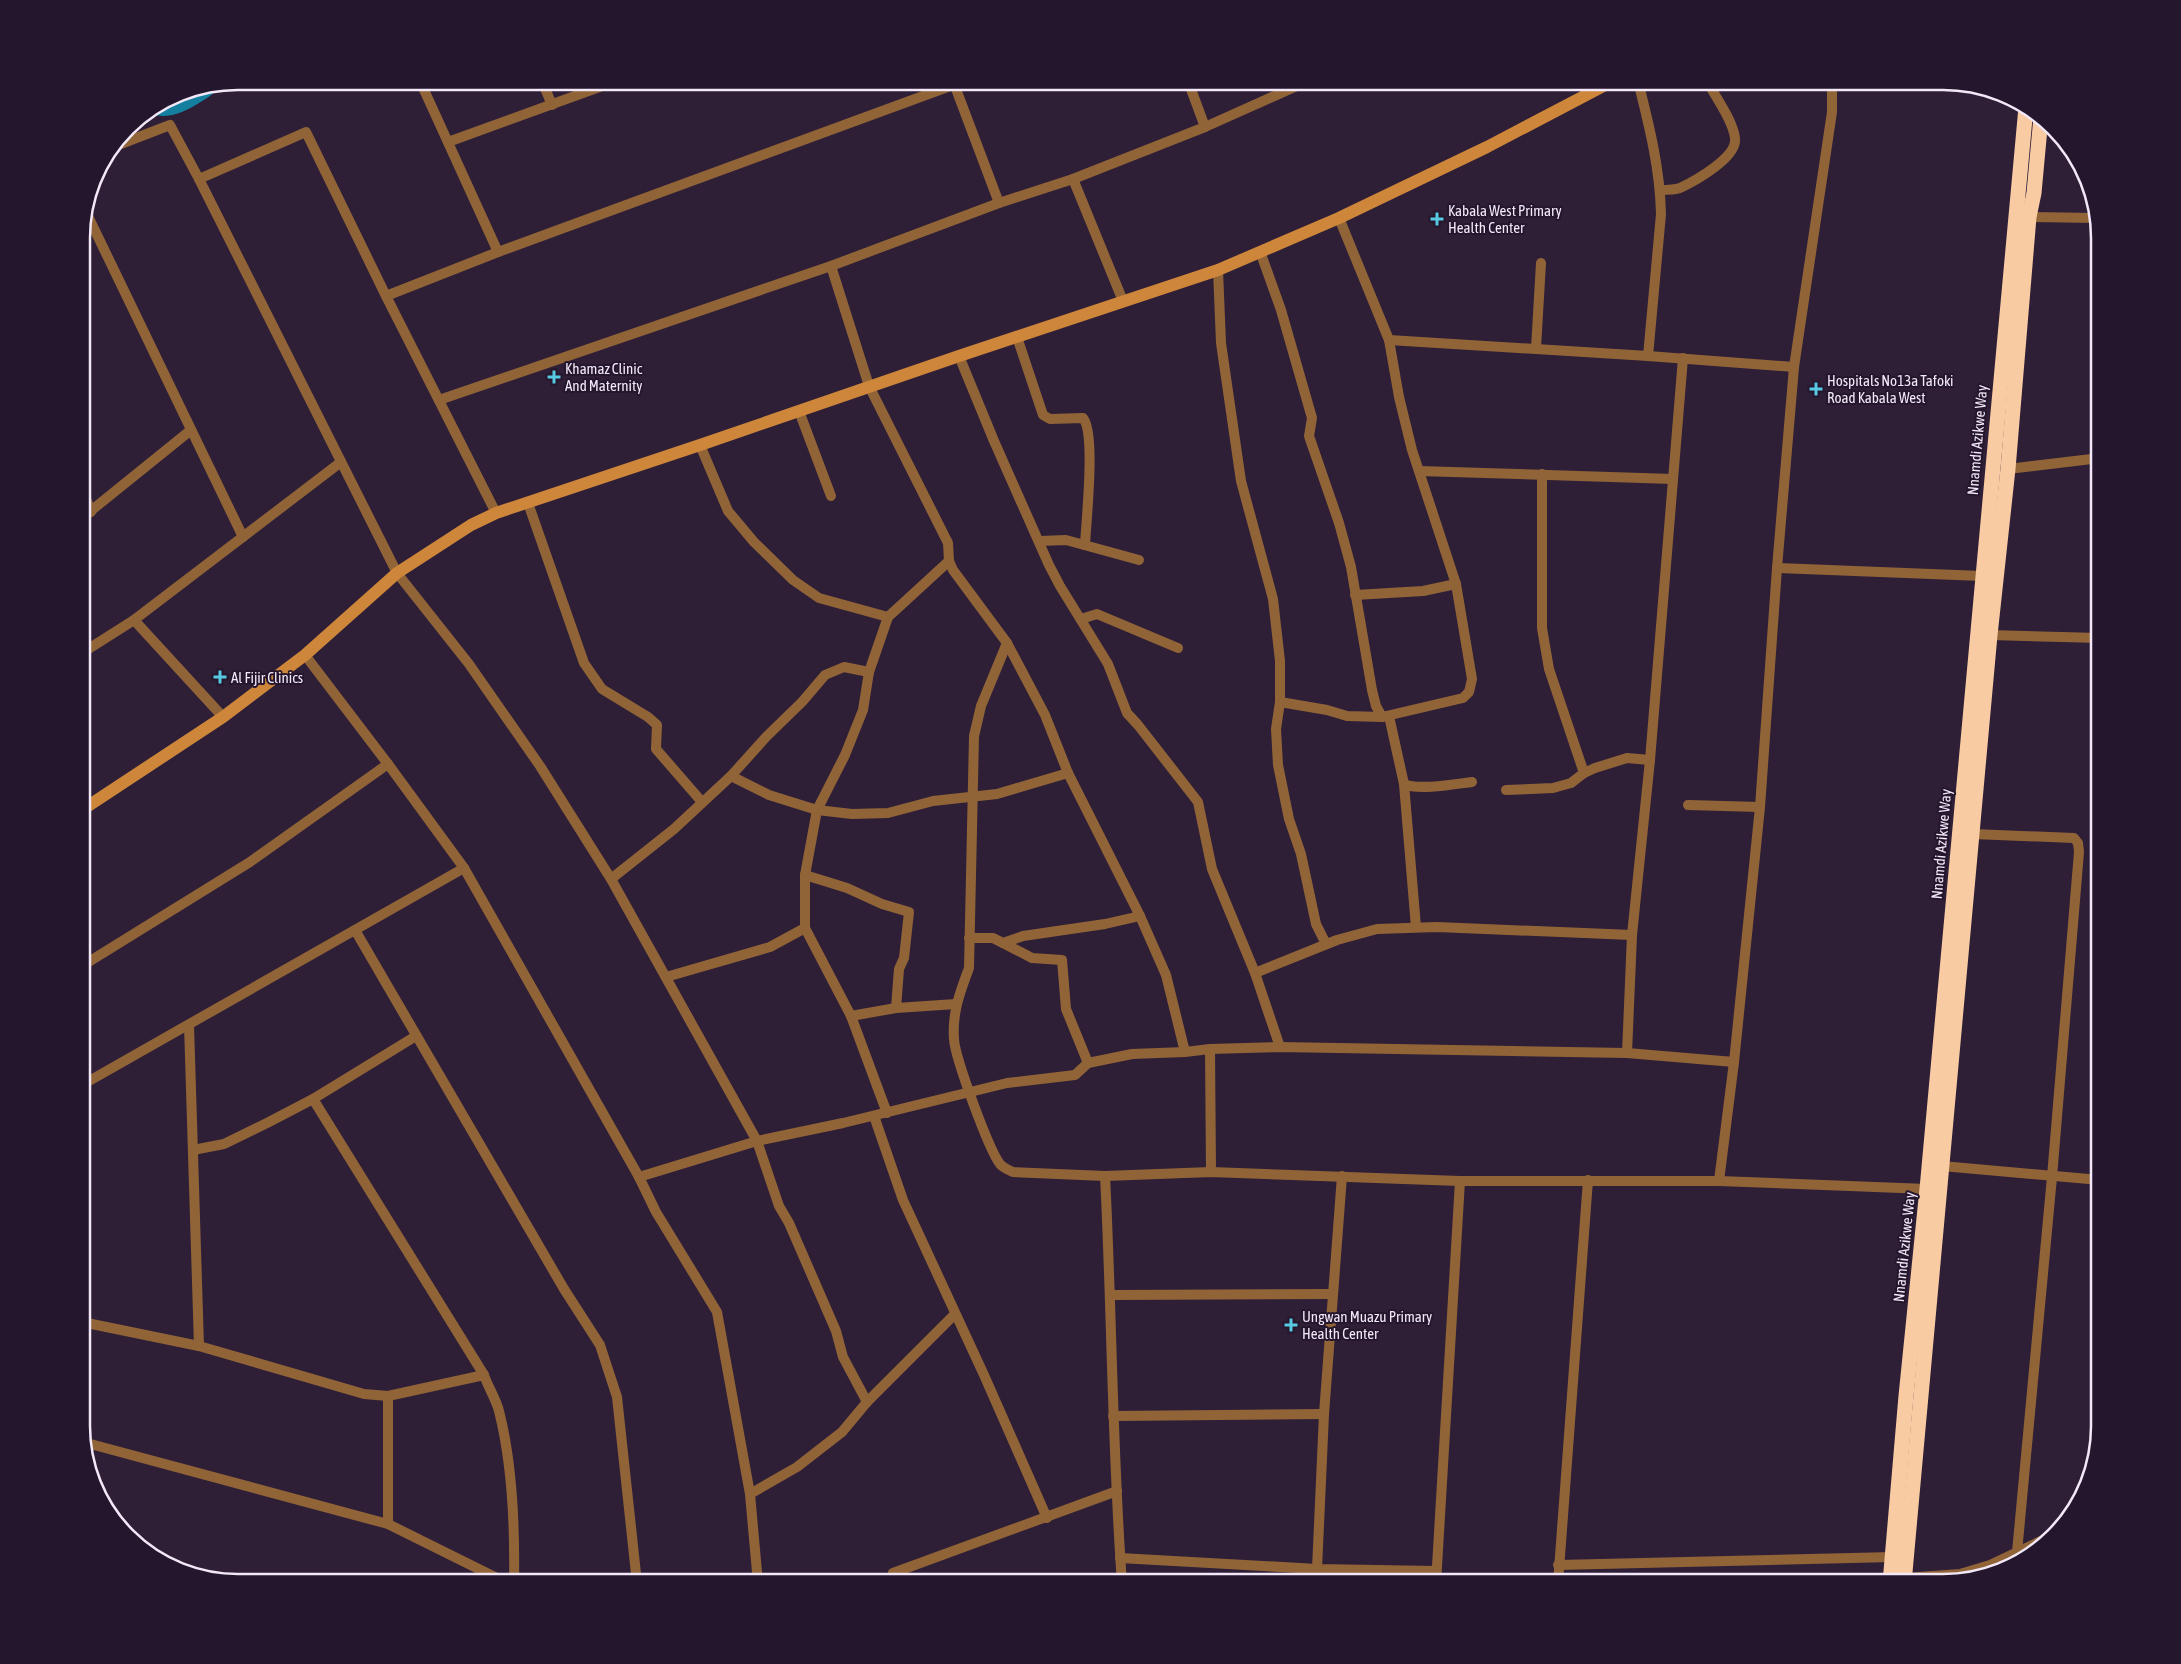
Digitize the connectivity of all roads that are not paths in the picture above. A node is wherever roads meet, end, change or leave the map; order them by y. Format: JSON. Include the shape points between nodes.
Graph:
{"nodes":[{"id":1,"x":424,"y":90,"type":"edge"},
{"id":2,"x":546,"y":90,"type":"edge"},
{"id":3,"x":592,"y":90,"type":"edge"},
{"id":4,"x":935,"y":90,"type":"edge"},
{"id":5,"x":960,"y":90,"type":"edge"},
{"id":6,"x":1191,"y":90,"type":"edge"},
{"id":7,"x":1288,"y":90,"type":"edge"},
{"id":8,"x":1596,"y":90,"type":"edge"},
{"id":9,"x":1640,"y":90,"type":"edge"},
{"id":10,"x":1712,"y":90,"type":"edge"},
{"id":11,"x":1832,"y":90,"type":"edge"},
{"id":12,"x":552,"y":105,"type":"junction"},
{"id":13,"x":2025,"y":116,"type":"edge"},
{"id":14,"x":1205,"y":127,"type":"junction"},
{"id":15,"x":2040,"y":127,"type":"edge"},
{"id":16,"x":126,"y":142,"type":"edge"},
{"id":17,"x":448,"y":142,"type":"junction"},
{"id":18,"x":199,"y":179,"type":"junction"},
{"id":19,"x":1073,"y":179,"type":"junction"},
{"id":20,"x":1660,"y":190,"type":"junction"},
{"id":21,"x":999,"y":203,"type":"junction"},
{"id":22,"x":2029,"y":217,"type":"junction"},
{"id":23,"x":1339,"y":218,"type":"junction"},
{"id":24,"x":2090,"y":218,"type":"edge"},
{"id":25,"x":91,"y":222,"type":"edge"},
{"id":26,"x":498,"y":252,"type":"junction"},
{"id":27,"x":1261,"y":254,"type":"junction"},
{"id":28,"x":1541,"y":264,"type":"dead end"},
{"id":29,"x":831,"y":266,"type":"junction"},
{"id":30,"x":1218,"y":270,"type":"junction"},
{"id":31,"x":386,"y":296,"type":"junction"},
{"id":32,"x":1123,"y":301,"type":"junction"},
{"id":33,"x":1017,"y":337,"type":"junction"},
{"id":34,"x":1389,"y":340,"type":"junction"},
{"id":35,"x":1536,"y":348,"type":"junction"},
{"id":36,"x":959,"y":356,"type":"junction"},
{"id":37,"x":1648,"y":356,"type":"junction"},
{"id":38,"x":1683,"y":358,"type":"junction"},
{"id":39,"x":1794,"y":367,"type":"junction"},
{"id":40,"x":869,"y":386,"type":"junction"},
{"id":41,"x":439,"y":400,"type":"junction"},
{"id":42,"x":799,"y":411,"type":"junction"},
{"id":43,"x":191,"y":430,"type":"junction"},
{"id":44,"x":700,"y":445,"type":"junction"},
{"id":45,"x":2091,"y":459,"type":"edge"},
{"id":46,"x":341,"y":462,"type":"junction"},
{"id":47,"x":2008,"y":469,"type":"junction"},
{"id":48,"x":1420,"y":471,"type":"junction"},
{"id":49,"x":1542,"y":474,"type":"junction"},
{"id":50,"x":1673,"y":478,"type":"junction"},
{"id":51,"x":831,"y":496,"type":"dead end"},
{"id":52,"x":528,"y":503,"type":"junction"},
{"id":53,"x":91,"y":512,"type":"edge"},
{"id":54,"x":496,"y":513,"type":"junction"},
{"id":55,"x":243,"y":537,"type":"junction"},
{"id":56,"x":1040,"y":541,"type":"junction"},
{"id":57,"x":1085,"y":545,"type":"junction"},
{"id":58,"x":1139,"y":560,"type":"dead end"},
{"id":59,"x":949,"y":561,"type":"junction"},
{"id":60,"x":1777,"y":568,"type":"junction"},
{"id":61,"x":397,"y":573,"type":"junction"},
{"id":62,"x":1982,"y":576,"type":"junction"},
{"id":63,"x":1456,"y":584,"type":"junction"},
{"id":64,"x":1355,"y":595,"type":"junction"},
{"id":65,"x":888,"y":617,"type":"junction"},
{"id":66,"x":1081,"y":619,"type":"junction"},
{"id":67,"x":134,"y":620,"type":"junction"},
{"id":68,"x":1990,"y":635,"type":"junction"},
{"id":69,"x":2091,"y":638,"type":"edge"},
{"id":70,"x":1007,"y":643,"type":"junction"},
{"id":71,"x":90,"y":648,"type":"edge"},
{"id":72,"x":1178,"y":648,"type":"dead end"},
{"id":73,"x":304,"y":655,"type":"junction"},
{"id":74,"x":868,"y":672,"type":"junction"},
{"id":75,"x":1280,"y":702,"type":"junction"},
{"id":76,"x":1386,"y":716,"type":"junction"},
{"id":77,"x":223,"y":717,"type":"junction"},
{"id":78,"x":1650,"y":760,"type":"junction"},
{"id":79,"x":388,"y":764,"type":"junction"},
{"id":80,"x":1068,"y":773,"type":"junction"},
{"id":81,"x":1584,"y":773,"type":"junction"},
{"id":82,"x":732,"y":776,"type":"junction"},
{"id":83,"x":1472,"y":782,"type":"dead end"},
{"id":84,"x":1404,"y":784,"type":"junction"},
{"id":85,"x":1506,"y":790,"type":"dead end"},
{"id":86,"x":972,"y":797,"type":"junction"},
{"id":87,"x":702,"y":802,"type":"junction"},
{"id":88,"x":90,"y":805,"type":"edge"},
{"id":89,"x":1688,"y":805,"type":"dead end"},
{"id":90,"x":1760,"y":807,"type":"junction"},
{"id":91,"x":817,"y":810,"type":"junction"},
{"id":92,"x":1973,"y":834,"type":"junction"},
{"id":93,"x":464,"y":868,"type":"junction"},
{"id":94,"x":805,"y":875,"type":"junction"},
{"id":95,"x":611,"y":879,"type":"junction"},
{"id":96,"x":1140,"y":916,"type":"junction"},
{"id":97,"x":805,"y":928,"type":"junction"},
{"id":98,"x":1416,"y":928,"type":"junction"},
{"id":99,"x":355,"y":930,"type":"junction"},
{"id":100,"x":1632,"y":935,"type":"junction"},
{"id":101,"x":970,"y":938,"type":"junction"},
{"id":102,"x":1003,"y":943,"type":"junction"},
{"id":103,"x":1326,"y":944,"type":"junction"},
{"id":104,"x":90,"y":961,"type":"edge"},
{"id":105,"x":1256,"y":973,"type":"junction"},
{"id":106,"x":666,"y":976,"type":"junction"},
{"id":107,"x":956,"y":1004,"type":"junction"},
{"id":108,"x":896,"y":1008,"type":"junction"},
{"id":109,"x":851,"y":1016,"type":"junction"},
{"id":110,"x":189,"y":1025,"type":"junction"},
{"id":111,"x":416,"y":1036,"type":"junction"},
{"id":112,"x":1280,"y":1047,"type":"junction"},
{"id":113,"x":1210,"y":1049,"type":"junction"},
{"id":114,"x":1185,"y":1052,"type":"junction"},
{"id":115,"x":1627,"y":1053,"type":"junction"},
{"id":116,"x":1734,"y":1062,"type":"junction"},
{"id":117,"x":1088,"y":1063,"type":"junction"},
{"id":118,"x":90,"y":1081,"type":"edge"},
{"id":119,"x":971,"y":1093,"type":"junction"},
{"id":120,"x":313,"y":1099,"type":"junction"},
{"id":121,"x":887,"y":1113,"type":"junction"},
{"id":122,"x":874,"y":1116,"type":"junction"},
{"id":123,"x":757,"y":1141,"type":"junction"},
{"id":124,"x":193,"y":1150,"type":"junction"},
{"id":125,"x":1942,"y":1166,"type":"junction"},
{"id":126,"x":1211,"y":1172,"type":"junction"},
{"id":127,"x":1105,"y":1176,"type":"junction"},
{"id":128,"x":1342,"y":1176,"type":"junction"},
{"id":129,"x":639,"y":1177,"type":"junction"},
{"id":130,"x":2052,"y":1177,"type":"junction"},
{"id":131,"x":2091,"y":1179,"type":"edge"},
{"id":132,"x":1460,"y":1180,"type":"junction"},
{"id":133,"x":1588,"y":1180,"type":"junction"},
{"id":134,"x":1719,"y":1181,"type":"junction"},
{"id":135,"x":1927,"y":1190,"type":"junction"},
{"id":136,"x":1333,"y":1294,"type":"junction"},
{"id":137,"x":1111,"y":1295,"type":"junction"},
{"id":138,"x":955,"y":1314,"type":"junction"},
{"id":139,"x":90,"y":1324,"type":"edge"},
{"id":140,"x":200,"y":1346,"type":"junction"},
{"id":141,"x":484,"y":1376,"type":"junction"},
{"id":142,"x":388,"y":1396,"type":"junction"},
{"id":143,"x":867,"y":1402,"type":"junction"},
{"id":144,"x":1324,"y":1414,"type":"junction"},
{"id":145,"x":1113,"y":1416,"type":"junction"},
{"id":146,"x":91,"y":1444,"type":"edge"},
{"id":147,"x":1117,"y":1491,"type":"junction"},
{"id":148,"x":750,"y":1494,"type":"junction"},
{"id":149,"x":1048,"y":1518,"type":"junction"},
{"id":150,"x":388,"y":1524,"type":"junction"},
{"id":151,"x":2017,"y":1553,"type":"edge"},
{"id":152,"x":1893,"y":1557,"type":"junction"},
{"id":153,"x":1120,"y":1558,"type":"junction"},
{"id":154,"x":2001,"y":1562,"type":"edge"},
{"id":155,"x":1558,"y":1565,"type":"junction"},
{"id":156,"x":1318,"y":1569,"type":"junction"},
{"id":157,"x":1436,"y":1571,"type":"joint"},
{"id":158,"x":1966,"y":1572,"type":"edge"},
{"id":159,"x":489,"y":1574,"type":"edge"},
{"id":160,"x":514,"y":1574,"type":"edge"},
{"id":161,"x":636,"y":1574,"type":"edge"},
{"id":162,"x":757,"y":1574,"type":"edge"},
{"id":163,"x":893,"y":1574,"type":"edge"},
{"id":164,"x":1121,"y":1574,"type":"edge"},
{"id":165,"x":1558,"y":1574,"type":"edge"},
{"id":166,"x":1898,"y":1574,"type":"edge"},
{"id":167,"x":1901,"y":1574,"type":"edge"}],
"edges":[{"from":1,"to":17,"type":"street"},
{"from":2,"to":12,"type":"street"},
{"from":3,"to":12,"type":"street"},
{"from":4,"to":26,"type":"street"},
{"from":5,"to":21,"type":"street"},
{"from":6,"to":14,"type":"street"},
{"from":7,"to":14,"type":"street"},
{"from":8,"to":23,"type":"street"},
{"from":9,"to":20,"type":"street","via":[[1652,136]]},
{"from":10,"to":20,"type":"street","via":[[1731,126],[1734,148],[1703,176],[1678,189]]},
{"from":11,"to":39,"type":"street","via":[[1832,112]]},
{"from":12,"to":17,"type":"street"},
{"from":13,"to":62,"type":"highway","name":"Nnamdi Azikwe Way"},
{"from":14,"to":19,"type":"street"},
{"from":15,"to":22,"type":"highway","name":"Nnamdi Azikwe Way"},
{"from":16,"to":18,"type":"street","via":[[170,125]]},
{"from":17,"to":26,"type":"street"},
{"from":18,"to":31,"type":"street","via":[[306,132]]},
{"from":18,"to":46,"type":"street"},
{"from":19,"to":21,"type":"street"},
{"from":19,"to":32,"type":"street"},
{"from":20,"to":37,"type":"street","via":[[1661,214]]},
{"from":21,"to":29,"type":"street"},
{"from":22,"to":24,"type":"street"},
{"from":22,"to":47,"type":"highway","name":"Nnamdi Azikwe Way"},
{"from":23,"to":27,"type":"street"},
{"from":23,"to":34,"type":"street"},
{"from":25,"to":43,"type":"street"},
{"from":26,"to":31,"type":"street"},
{"from":27,"to":30,"type":"street"},
{"from":27,"to":64,"type":"street","via":[[1302,379],[1312,418],[1310,436],[1339,522]]},
{"from":28,"to":35,"type":"street"},
{"from":29,"to":40,"type":"street"},
{"from":29,"to":41,"type":"street"},
{"from":30,"to":32,"type":"street"},
{"from":30,"to":75,"type":"street","via":[[1221,343],[1241,481],[1273,599],[1280,661]]},
{"from":31,"to":41,"type":"street"},
{"from":32,"to":33,"type":"street"},
{"from":33,"to":36,"type":"street"},
{"from":33,"to":57,"type":"street","via":[[1043,414],[1050,419],[1083,418],[1087,423],[1090,462]]},
{"from":34,"to":35,"type":"street"},
{"from":34,"to":48,"type":"street","via":[[1399,397]]},
{"from":35,"to":37,"type":"street"},
{"from":36,"to":40,"type":"street"},
{"from":36,"to":56,"type":"street"},
{"from":37,"to":38,"type":"street"},
{"from":38,"to":39,"type":"street"},
{"from":38,"to":50,"type":"street"},
{"from":39,"to":60,"type":"street"},
{"from":40,"to":42,"type":"street"},
{"from":40,"to":59,"type":"street","via":[[948,543]]},
{"from":41,"to":54,"type":"street"},
{"from":42,"to":44,"type":"street"},
{"from":42,"to":51,"type":"street"},
{"from":43,"to":53,"type":"street"},
{"from":43,"to":55,"type":"street"},
{"from":44,"to":52,"type":"street"},
{"from":44,"to":65,"type":"street","via":[[728,511],[793,580],[819,598]]},
{"from":45,"to":47,"type":"street"},
{"from":46,"to":55,"type":"street"},
{"from":46,"to":61,"type":"street"},
{"from":47,"to":68,"type":"highway","name":"Nnamdi Azikwe Way"},
{"from":48,"to":49,"type":"street"},
{"from":48,"to":63,"type":"street"},
{"from":49,"to":50,"type":"street"},
{"from":49,"to":81,"type":"street","via":[[1542,628],[1549,670]]},
{"from":50,"to":78,"type":"street"},
{"from":52,"to":54,"type":"street"},
{"from":52,"to":87,"type":"street","via":[[584,664],[602,689],[657,725],[656,749]]},
{"from":54,"to":61,"type":"street","via":[[471,525]]},
{"from":55,"to":67,"type":"street"},
{"from":56,"to":57,"type":"street","via":[[1066,540]]},
{"from":56,"to":66,"type":"street","via":[[1060,586]]},
{"from":57,"to":58,"type":"street"},
{"from":59,"to":65,"type":"street"},
{"from":59,"to":70,"type":"street","via":[[965,588]]},
{"from":60,"to":62,"type":"street"},
{"from":60,"to":90,"type":"street"},
{"from":61,"to":73,"type":"street"},
{"from":61,"to":95,"type":"street","via":[[470,664],[540,766]]},
{"from":62,"to":135,"type":"highway","name":"Nnamdi Azikwe Way"},
{"from":63,"to":64,"type":"street","via":[[1423,591]]},
{"from":63,"to":76,"type":"street","via":[[1472,679],[1469,692],[1463,698]]},
{"from":64,"to":76,"type":"street","via":[[1376,706]]},
{"from":65,"to":74,"type":"street"},
{"from":66,"to":72,"type":"street","via":[[1097,614]]},
{"from":66,"to":105,"type":"street","via":[[1108,664],[1127,714],[1198,802],[1212,869]]},
{"from":67,"to":71,"type":"street"},
{"from":67,"to":77,"type":"street"},
{"from":68,"to":69,"type":"street"},
{"from":68,"to":92,"type":"highway","name":"Nnamdi Azikwe Way"},
{"from":70,"to":80,"type":"street","via":[[1045,715]]},
{"from":70,"to":86,"type":"street","via":[[981,706],[974,736]]},
{"from":73,"to":77,"type":"street"},
{"from":73,"to":79,"type":"street"},
{"from":74,"to":82,"type":"street","via":[[844,667],[825,675]]},
{"from":74,"to":91,"type":"street","via":[[863,710]]},
{"from":75,"to":76,"type":"street","via":[[1347,716]]},
{"from":75,"to":103,"type":"street","via":[[1276,729],[1278,766],[1288,819],[1301,854],[1316,924]]},
{"from":76,"to":84,"type":"street"},
{"from":77,"to":88,"type":"street"},
{"from":78,"to":81,"type":"street","via":[[1628,758]]},
{"from":78,"to":100,"type":"street"},
{"from":79,"to":93,"type":"street"},
{"from":79,"to":104,"type":"street","via":[[250,862]]},
{"from":80,"to":86,"type":"street","via":[[1020,788]]},
{"from":80,"to":96,"type":"street"},
{"from":81,"to":85,"type":"street","via":[[1572,783],[1553,788]]},
{"from":82,"to":87,"type":"street"},
{"from":82,"to":91,"type":"street","via":[[769,795]]},
{"from":83,"to":84,"type":"street","via":[[1427,786]]},
{"from":84,"to":98,"type":"street"},
{"from":86,"to":91,"type":"street","via":[[933,801],[888,813],[852,814]]},
{"from":86,"to":101,"type":"street"},
{"from":87,"to":95,"type":"street","via":[[674,829]]},
{"from":89,"to":90,"type":"street"},
{"from":90,"to":116,"type":"street"},
{"from":91,"to":94,"type":"street"},
{"from":92,"to":125,"type":"highway","name":"Nnamdi Azikwe Way"},
{"from":92,"to":130,"type":"street","via":[[2063,836],[2074,838],[2078,843],[2080,852]]},
{"from":93,"to":99,"type":"street"},
{"from":93,"to":129,"type":"street"},
{"from":94,"to":97,"type":"street"},
{"from":94,"to":108,"type":"street","via":[[909,912]]},
{"from":95,"to":106,"type":"street"},
{"from":96,"to":102,"type":"street","via":[[1023,936]]},
{"from":96,"to":114,"type":"street","via":[[1166,975]]},
{"from":97,"to":106,"type":"street","via":[[770,947]]},
{"from":97,"to":109,"type":"street"},
{"from":98,"to":100,"type":"street"},
{"from":98,"to":103,"type":"street","via":[[1377,929]]},
{"from":99,"to":110,"type":"street"},
{"from":99,"to":111,"type":"street"},
{"from":100,"to":115,"type":"street"},
{"from":101,"to":102,"type":"street","via":[[993,938]]},
{"from":101,"to":107,"type":"street","via":[[969,968]]},
{"from":102,"to":117,"type":"street","via":[[1032,958],[1062,960],[1066,1008]]},
{"from":103,"to":105,"type":"street"},
{"from":105,"to":112,"type":"street"},
{"from":106,"to":123,"type":"street"},
{"from":107,"to":108,"type":"street"},
{"from":107,"to":119,"type":"street","via":[[954,1039],[958,1061]]},
{"from":108,"to":109,"type":"street"},
{"from":109,"to":121,"type":"street"},
{"from":110,"to":118,"type":"street"},
{"from":110,"to":124,"type":"street"},
{"from":111,"to":120,"type":"street"},
{"from":111,"to":161,"type":"street","via":[[600,1345],[617,1397]]},
{"from":112,"to":113,"type":"street"},
{"from":112,"to":115,"type":"street"},
{"from":113,"to":114,"type":"street"},
{"from":113,"to":126,"type":"street"},
{"from":114,"to":117,"type":"street","via":[[1132,1054]]},
{"from":115,"to":116,"type":"street"},
{"from":116,"to":134,"type":"street"},
{"from":117,"to":119,"type":"street","via":[[1075,1075],[1008,1083]]},
{"from":119,"to":121,"type":"street"},
{"from":119,"to":127,"type":"street","via":[[1001,1166],[1013,1172]]},
{"from":120,"to":124,"type":"street","via":[[224,1144]]},
{"from":120,"to":141,"type":"street"},
{"from":121,"to":122,"type":"street"},
{"from":122,"to":123,"type":"street"},
{"from":122,"to":138,"type":"street","via":[[903,1200]]},
{"from":123,"to":129,"type":"street"},
{"from":123,"to":143,"type":"street","via":[[779,1206],[836,1331],[843,1357]]},
{"from":124,"to":140,"type":"street"},
{"from":125,"to":130,"type":"street"},
{"from":125,"to":167,"type":"highway","name":"Nnamdi Azikwe Way"},
{"from":126,"to":127,"type":"street"},
{"from":126,"to":128,"type":"street"},
{"from":127,"to":137,"type":"street"},
{"from":128,"to":132,"type":"street"},
{"from":128,"to":136,"type":"street"},
{"from":129,"to":148,"type":"street","via":[[656,1212],[717,1312]]},
{"from":130,"to":131,"type":"street"},
{"from":130,"to":151,"type":"street"},
{"from":132,"to":133,"type":"street"},
{"from":132,"to":157,"type":"street"},
{"from":133,"to":134,"type":"street"},
{"from":133,"to":155,"type":"street"},
{"from":134,"to":135,"type":"street"},
{"from":135,"to":152,"type":"highway","name":"Nnamdi Azikwe Way"},
{"from":136,"to":137,"type":"street"},
{"from":136,"to":144,"type":"street"},
{"from":137,"to":145,"type":"street"},
{"from":138,"to":143,"type":"street"},
{"from":138,"to":149,"type":"street"},
{"from":139,"to":140,"type":"street"},
{"from":140,"to":142,"type":"street","via":[[364,1394]]},
{"from":141,"to":142,"type":"street"},
{"from":141,"to":160,"type":"street","via":[[498,1409],[505,1445],[515,1525]]},
{"from":142,"to":150,"type":"street"},
{"from":143,"to":148,"type":"street","via":[[842,1432],[797,1467]]},
{"from":144,"to":145,"type":"street"},
{"from":144,"to":156,"type":"street"},
{"from":145,"to":147,"type":"street"},
{"from":146,"to":150,"type":"street"},
{"from":147,"to":149,"type":"street"},
{"from":147,"to":153,"type":"street"},
{"from":148,"to":162,"type":"street"},
{"from":149,"to":163,"type":"street"},
{"from":150,"to":159,"type":"street"},
{"from":152,"to":155,"type":"street"},
{"from":152,"to":166,"type":"highway","name":"Nnamdi Azikwe Way"},
{"from":153,"to":156,"type":"street"},
{"from":153,"to":164,"type":"street"},
{"from":154,"to":158,"type":"street"},
{"from":155,"to":165,"type":"street"},
{"from":156,"to":157,"type":"street"}]}
